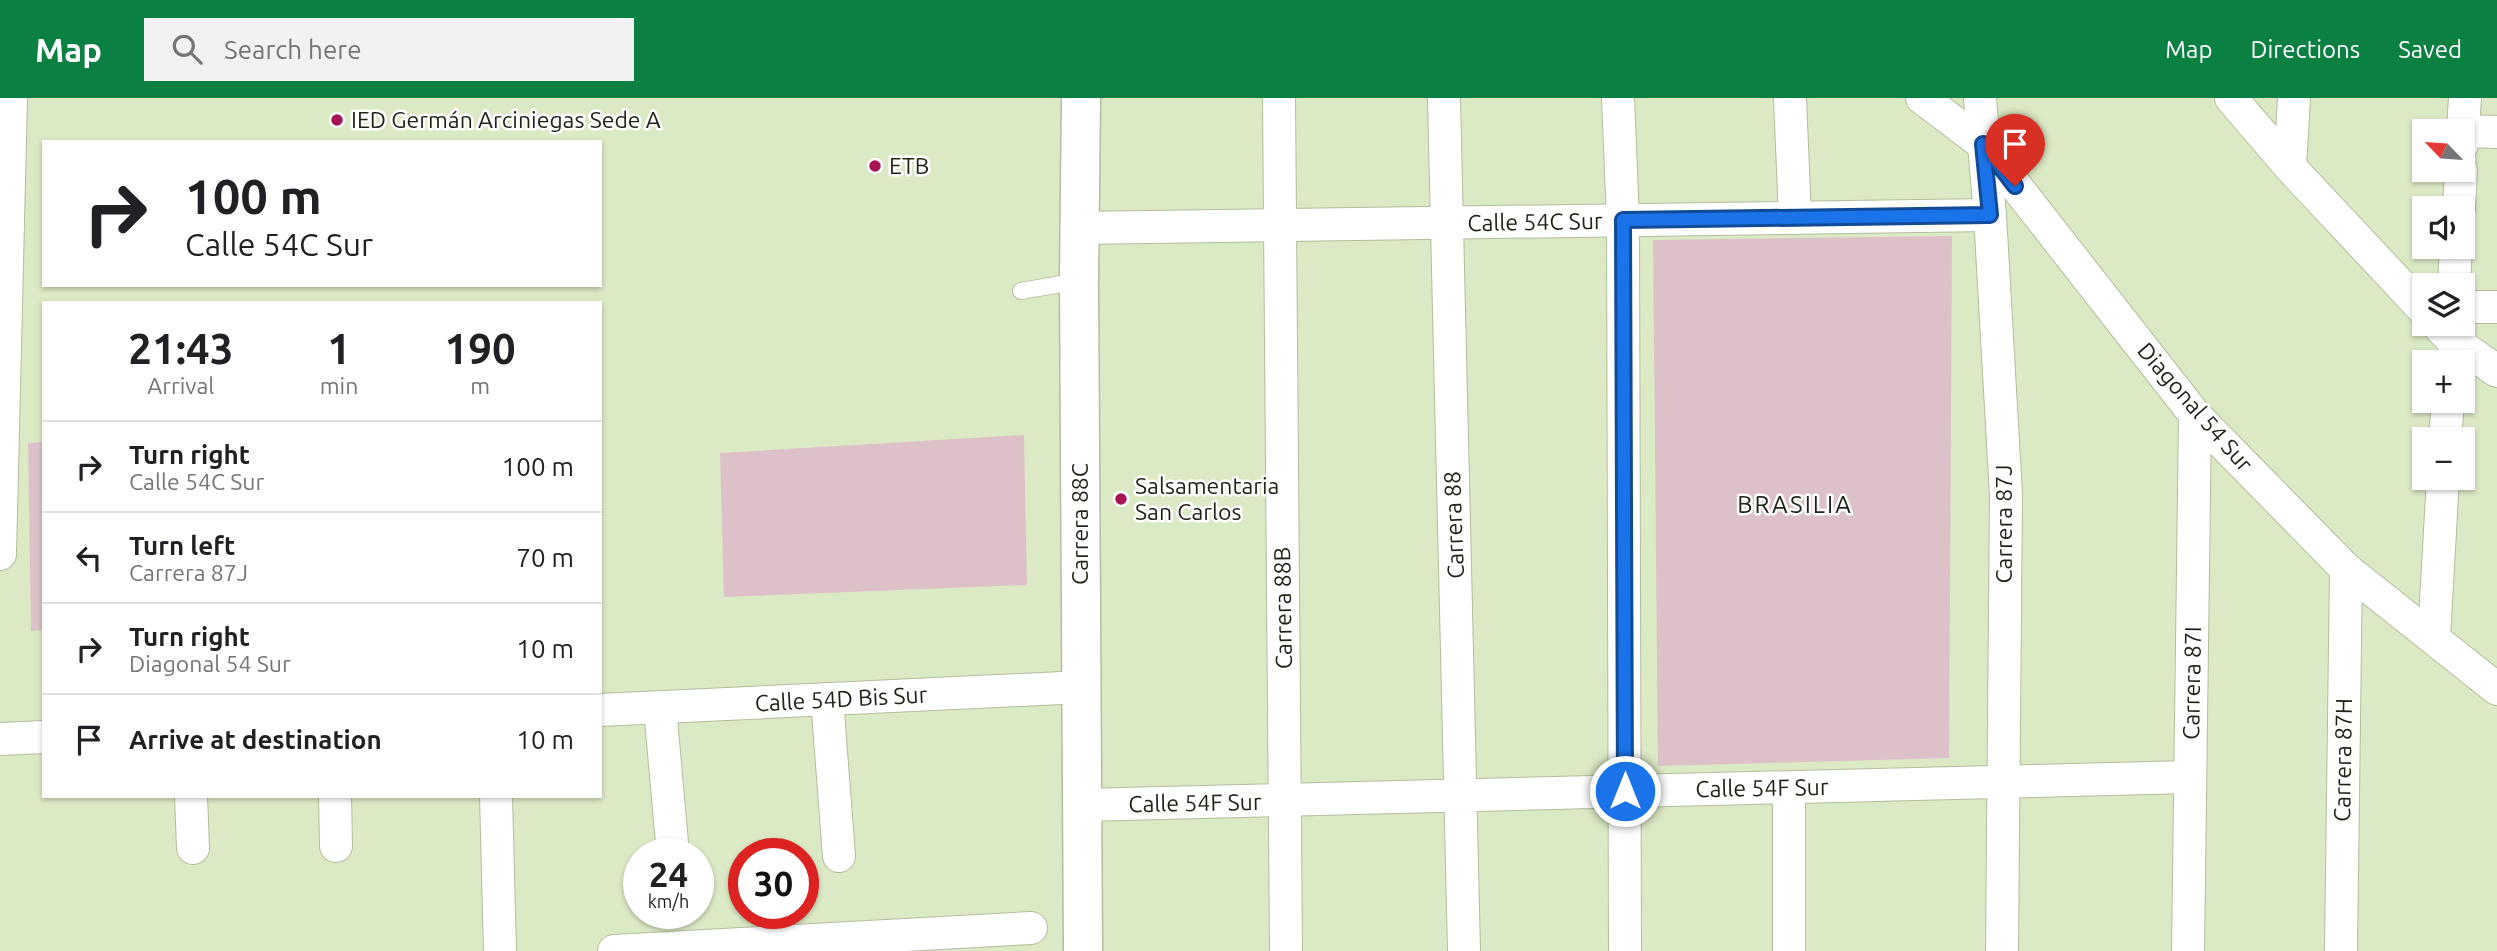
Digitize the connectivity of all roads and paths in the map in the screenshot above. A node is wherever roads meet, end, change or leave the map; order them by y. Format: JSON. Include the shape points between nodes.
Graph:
{"nodes":[{"id":1,"x":11,"y":98,"type":"edge"},
{"id":2,"x":1081,"y":98,"type":"edge"},
{"id":3,"x":1279,"y":98,"type":"edge"},
{"id":4,"x":1444,"y":98,"type":"edge"},
{"id":5,"x":1618,"y":98,"type":"edge"},
{"id":6,"x":1790,"y":98,"type":"edge"},
{"id":7,"x":1922,"y":98,"type":"edge"},
{"id":8,"x":1980,"y":98,"type":"edge"},
{"id":9,"x":2231,"y":98,"type":"edge"},
{"id":10,"x":2294,"y":98,"type":"edge"},
{"id":11,"x":2465,"y":98,"type":"edge"},
{"id":12,"x":2464,"y":119,"type":"edge"},
{"id":13,"x":2475,"y":131,"type":"edge"},
{"id":14,"x":2497,"y":132,"type":"edge"},
{"id":15,"x":1983,"y":144,"type":"junction"},
{"id":16,"x":2290,"y":167,"type":"junction"},
{"id":17,"x":1990,"y":215,"type":"junction"},
{"id":18,"x":1795,"y":218,"type":"junction"},
{"id":19,"x":1623,"y":220,"type":"junction"},
{"id":20,"x":1445,"y":223,"type":"junction"},
{"id":21,"x":1279,"y":225,"type":"junction"},
{"id":22,"x":1079,"y":228,"type":"junction"},
{"id":23,"x":1079,"y":281,"type":"junction"},
{"id":24,"x":1021,"y":291,"type":"dead end"},
{"id":25,"x":2412,"y":297,"type":"edge"},
{"id":26,"x":4,"y":298,"type":"edge"},
{"id":27,"x":2475,"y":307,"type":"edge"},
{"id":28,"x":2497,"y":307,"type":"edge"},
{"id":29,"x":2447,"y":337,"type":"edge"},
{"id":30,"x":2497,"y":371,"type":"edge"},
{"id":31,"x":2195,"y":415,"type":"junction"},
{"id":32,"x":2442,"y":490,"type":"edge"},
{"id":33,"x":0,"y":554,"type":"edge"},
{"id":34,"x":2346,"y":569,"type":"junction"},
{"id":35,"x":2434,"y":637,"type":"junction"},
{"id":36,"x":1082,"y":687,"type":"junction"},
{"id":37,"x":2497,"y":689,"type":"edge"},
{"id":38,"x":827,"y":699,"type":"junction"},
{"id":39,"x":660,"y":708,"type":"junction"},
{"id":40,"x":602,"y":710,"type":"edge"},
{"id":41,"x":42,"y":737,"type":"edge"},
{"id":42,"x":0,"y":739,"type":"edge"},
{"id":43,"x":2190,"y":777,"type":"junction"},
{"id":44,"x":2002,"y":782,"type":"junction"},
{"id":45,"x":1789,"y":788,"type":"junction"},
{"id":46,"x":1625,"y":791,"type":"junction"},
{"id":47,"x":1462,"y":796,"type":"junction"},
{"id":48,"x":191,"y":798,"type":"edge"},
{"id":49,"x":335,"y":798,"type":"edge"},
{"id":50,"x":496,"y":798,"type":"edge"},
{"id":51,"x":1285,"y":800,"type":"junction"},
{"id":52,"x":1082,"y":805,"type":"junction"},
{"id":53,"x":672,"y":838,"type":"edge"},
{"id":54,"x":337,"y":846,"type":"dead end"},
{"id":55,"x":193,"y":848,"type":"dead end"},
{"id":56,"x":839,"y":856,"type":"dead end"},
{"id":57,"x":1031,"y":928,"type":"dead end"},
{"id":58,"x":500,"y":951,"type":"edge"},
{"id":59,"x":614,"y":951,"type":"edge"},
{"id":60,"x":1083,"y":951,"type":"edge"},
{"id":61,"x":1286,"y":951,"type":"edge"},
{"id":62,"x":1464,"y":951,"type":"edge"},
{"id":63,"x":1625,"y":951,"type":"edge"},
{"id":64,"x":1789,"y":951,"type":"edge"},
{"id":65,"x":2002,"y":951,"type":"edge"},
{"id":66,"x":2188,"y":951,"type":"edge"},
{"id":67,"x":2341,"y":951,"type":"edge"}],
"edges":[{"from":1,"to":26,"type":"street"},
{"from":2,"to":22,"type":"street","name":"Carrera 88C"},
{"from":3,"to":21,"type":"street","name":"Carrera 88B"},
{"from":4,"to":20,"type":"street","name":"Carrera 88"},
{"from":5,"to":19,"type":"street"},
{"from":6,"to":18,"type":"street"},
{"from":7,"to":15,"type":"street","name":"Diagonal 54 Sur"},
{"from":8,"to":15,"type":"street","name":"Carrera 87J"},
{"from":9,"to":16,"type":"street"},
{"from":10,"to":16,"type":"street"},
{"from":11,"to":12,"type":"street"},
{"from":13,"to":14,"type":"street"},
{"from":15,"to":17,"type":"street","name":"Carrera 87J"},
{"from":15,"to":31,"type":"street","name":"Diagonal 54 Sur"},
{"from":16,"to":25,"type":"street"},
{"from":17,"to":18,"type":"street","name":"Calle 54C Sur"},
{"from":17,"to":44,"type":"street","name":"Carrera 87J","via":[[2006,495]]},
{"from":18,"to":19,"type":"street","name":"Calle 54C Sur"},
{"from":19,"to":20,"type":"street","name":"Calle 54C Sur"},
{"from":19,"to":46,"type":"street"},
{"from":20,"to":21,"type":"street","name":"Calle 54C Sur"},
{"from":20,"to":47,"type":"street","name":"Carrera 88"},
{"from":21,"to":22,"type":"street","name":"Calle 54C Sur"},
{"from":21,"to":51,"type":"street","name":"Carrera 88B"},
{"from":22,"to":23,"type":"street","name":"Carrera 88C"},
{"from":23,"to":24,"type":"lane"},
{"from":23,"to":36,"type":"street","name":"Carrera 88C"},
{"from":26,"to":33,"type":"street"},
{"from":27,"to":28,"type":"street"},
{"from":29,"to":30,"type":"street"},
{"from":31,"to":34,"type":"street","name":"Diagonal 54 Sur"},
{"from":31,"to":43,"type":"street","name":"Carrera 87I"},
{"from":32,"to":35,"type":"street"},
{"from":34,"to":35,"type":"street","name":"Diagonal 54 Sur"},
{"from":34,"to":67,"type":"street","name":"Carrera 87H"},
{"from":35,"to":37,"type":"street","name":"Diagonal 54 Sur"},
{"from":36,"to":38,"type":"street","name":"Calle 54D Bis Sur"},
{"from":36,"to":52,"type":"street","name":"Carrera 88C"},
{"from":38,"to":39,"type":"street","name":"Calle 54D Bis Sur"},
{"from":38,"to":56,"type":"street"},
{"from":39,"to":40,"type":"street","name":"Calle 54D Bis Sur"},
{"from":39,"to":53,"type":"street"},
{"from":41,"to":42,"type":"street"},
{"from":43,"to":44,"type":"street","name":"Calle 54F Sur"},
{"from":43,"to":66,"type":"street","name":"Carrera 87I"},
{"from":44,"to":45,"type":"street","name":"Calle 54F Sur"},
{"from":44,"to":65,"type":"street","name":"Carrera 87J"},
{"from":45,"to":46,"type":"street","name":"Calle 54F Sur"},
{"from":45,"to":64,"type":"street"},
{"from":46,"to":47,"type":"street","name":"Calle 54F Sur"},
{"from":46,"to":63,"type":"street"},
{"from":47,"to":51,"type":"street","name":"Calle 54F Sur"},
{"from":47,"to":62,"type":"street","name":"Carrera 88"},
{"from":48,"to":55,"type":"street"},
{"from":49,"to":54,"type":"street"},
{"from":50,"to":58,"type":"street"},
{"from":51,"to":52,"type":"street","name":"Calle 54F Sur"},
{"from":51,"to":61,"type":"street","name":"Carrera 88B"},
{"from":52,"to":60,"type":"street","name":"Carrera 88C"},
{"from":57,"to":59,"type":"street"}]}
